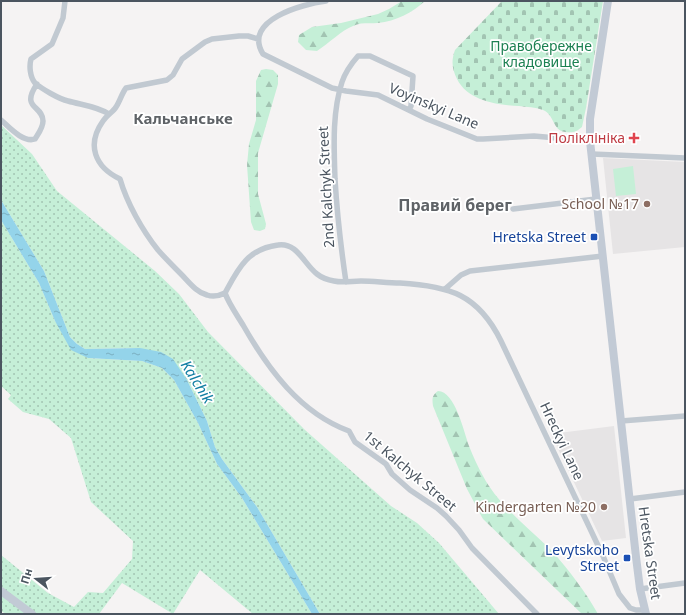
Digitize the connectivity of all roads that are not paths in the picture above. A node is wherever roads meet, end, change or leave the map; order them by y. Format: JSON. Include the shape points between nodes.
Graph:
{"nodes":[{"id":1,"x":65,"y":1,"type":"edge"},
{"id":2,"x":326,"y":1,"type":"edge"},
{"id":3,"x":608,"y":1,"type":"edge"},
{"id":4,"x":258,"y":39,"type":"junction"},
{"id":5,"x":37,"y":84,"type":"junction"},
{"id":6,"x":340,"y":90,"type":"junction"},
{"id":7,"x":409,"y":110,"type":"junction"},
{"id":8,"x":109,"y":114,"type":"junction"},
{"id":9,"x":1,"y":120,"type":"edge"},
{"id":10,"x":590,"y":141,"type":"junction"},
{"id":11,"x":592,"y":154,"type":"junction"},
{"id":12,"x":685,"y":158,"type":"edge"},
{"id":13,"x":596,"y":199,"type":"junction"},
{"id":14,"x":513,"y":209,"type":"dead end"},
{"id":15,"x":603,"y":256,"type":"junction"},
{"id":16,"x":346,"y":282,"type":"junction"},
{"id":17,"x":445,"y":289,"type":"junction"},
{"id":18,"x":225,"y":293,"type":"junction"},
{"id":19,"x":685,"y":416,"type":"edge"},
{"id":20,"x":621,"y":422,"type":"junction"},
{"id":21,"x":685,"y":492,"type":"edge"},
{"id":22,"x":630,"y":499,"type":"junction"},
{"id":23,"x":685,"y":583,"type":"edge"},
{"id":24,"x":640,"y":589,"type":"junction"},
{"id":25,"x":1,"y":591,"type":"edge"},
{"id":26,"x":646,"y":612,"type":"edge"},
{"id":27,"x":32,"y":614,"type":"edge"},
{"id":28,"x":537,"y":614,"type":"edge"}],
"edges":[{"from":1,"to":5,"type":"street","via":[[63,18],[52,44],[30,60],[31,72]]},
{"from":2,"to":4,"type":"street","via":[[283,13],[264,27]]},
{"from":3,"to":10,"type":"street","name":"Hretska Street","via":[[590,119]]},
{"from":4,"to":6,"type":"street","via":[[259,47],[266,57]]},
{"from":4,"to":8,"type":"street","via":[[248,36],[222,37],[205,42],[182,59],[167,80],[126,88]]},
{"from":5,"to":8,"type":"street","via":[[60,98],[98,108]]},
{"from":5,"to":9,"type":"street","via":[[32,91],[31,100],[32,106],[43,121],[35,139],[30,140],[21,136]]},
{"from":6,"to":7,"type":"street","name":"Voyinskyi Lane","via":[[375,94]]},
{"from":6,"to":7,"type":"street","name":"2nd Kalchyk Street","via":[[355,59],[358,56],[367,56],[413,76]]},
{"from":6,"to":16,"type":"street","name":"2nd Kalchyk Street","via":[[334,122],[334,159]]},
{"from":7,"to":10,"type":"street","name":"Voyinskyi Lane","via":[[427,120],[477,139],[534,136]]},
{"from":8,"to":18,"type":"street","via":[[103,120],[94,143],[94,152],[100,164],[120,180],[127,200],[149,238],[190,284],[207,295]]},
{"from":10,"to":11,"type":"street","name":"Hretska Street"},
{"from":11,"to":12,"type":"street"},
{"from":11,"to":13,"type":"street","name":"Hretska Street"},
{"from":13,"to":14,"type":"street"},
{"from":13,"to":15,"type":"street","name":"Hretska Street"},
{"from":15,"to":17,"type":"street","via":[[470,271],[461,275]]},
{"from":15,"to":20,"type":"street","name":"Hretska Street"},
{"from":16,"to":17,"type":"street","name":"Hreckyi Lane","via":[[419,284]]},
{"from":16,"to":18,"type":"street","name":"Hreckyi Lane","via":[[334,281],[317,274],[292,248],[283,244],[260,250],[250,256],[240,266]]},
{"from":17,"to":26,"type":"street","name":"Hreckyi Lane","via":[[479,308],[495,329],[619,594],[630,608]]},
{"from":18,"to":28,"type":"street","name":"1st Kalchyk Street","via":[[264,359],[287,389],[327,421],[349,431],[355,442],[386,464],[392,474],[410,490],[446,516],[476,552]]},
{"from":19,"to":20,"type":"street"},
{"from":20,"to":22,"type":"street","name":"Hretska Street"},
{"from":21,"to":22,"type":"street"},
{"from":22,"to":24,"type":"street","name":"Hretska Street"},
{"from":23,"to":24,"type":"street"},
{"from":24,"to":26,"type":"street","name":"Hretska Street"},
{"from":25,"to":27,"type":"street"}]}
